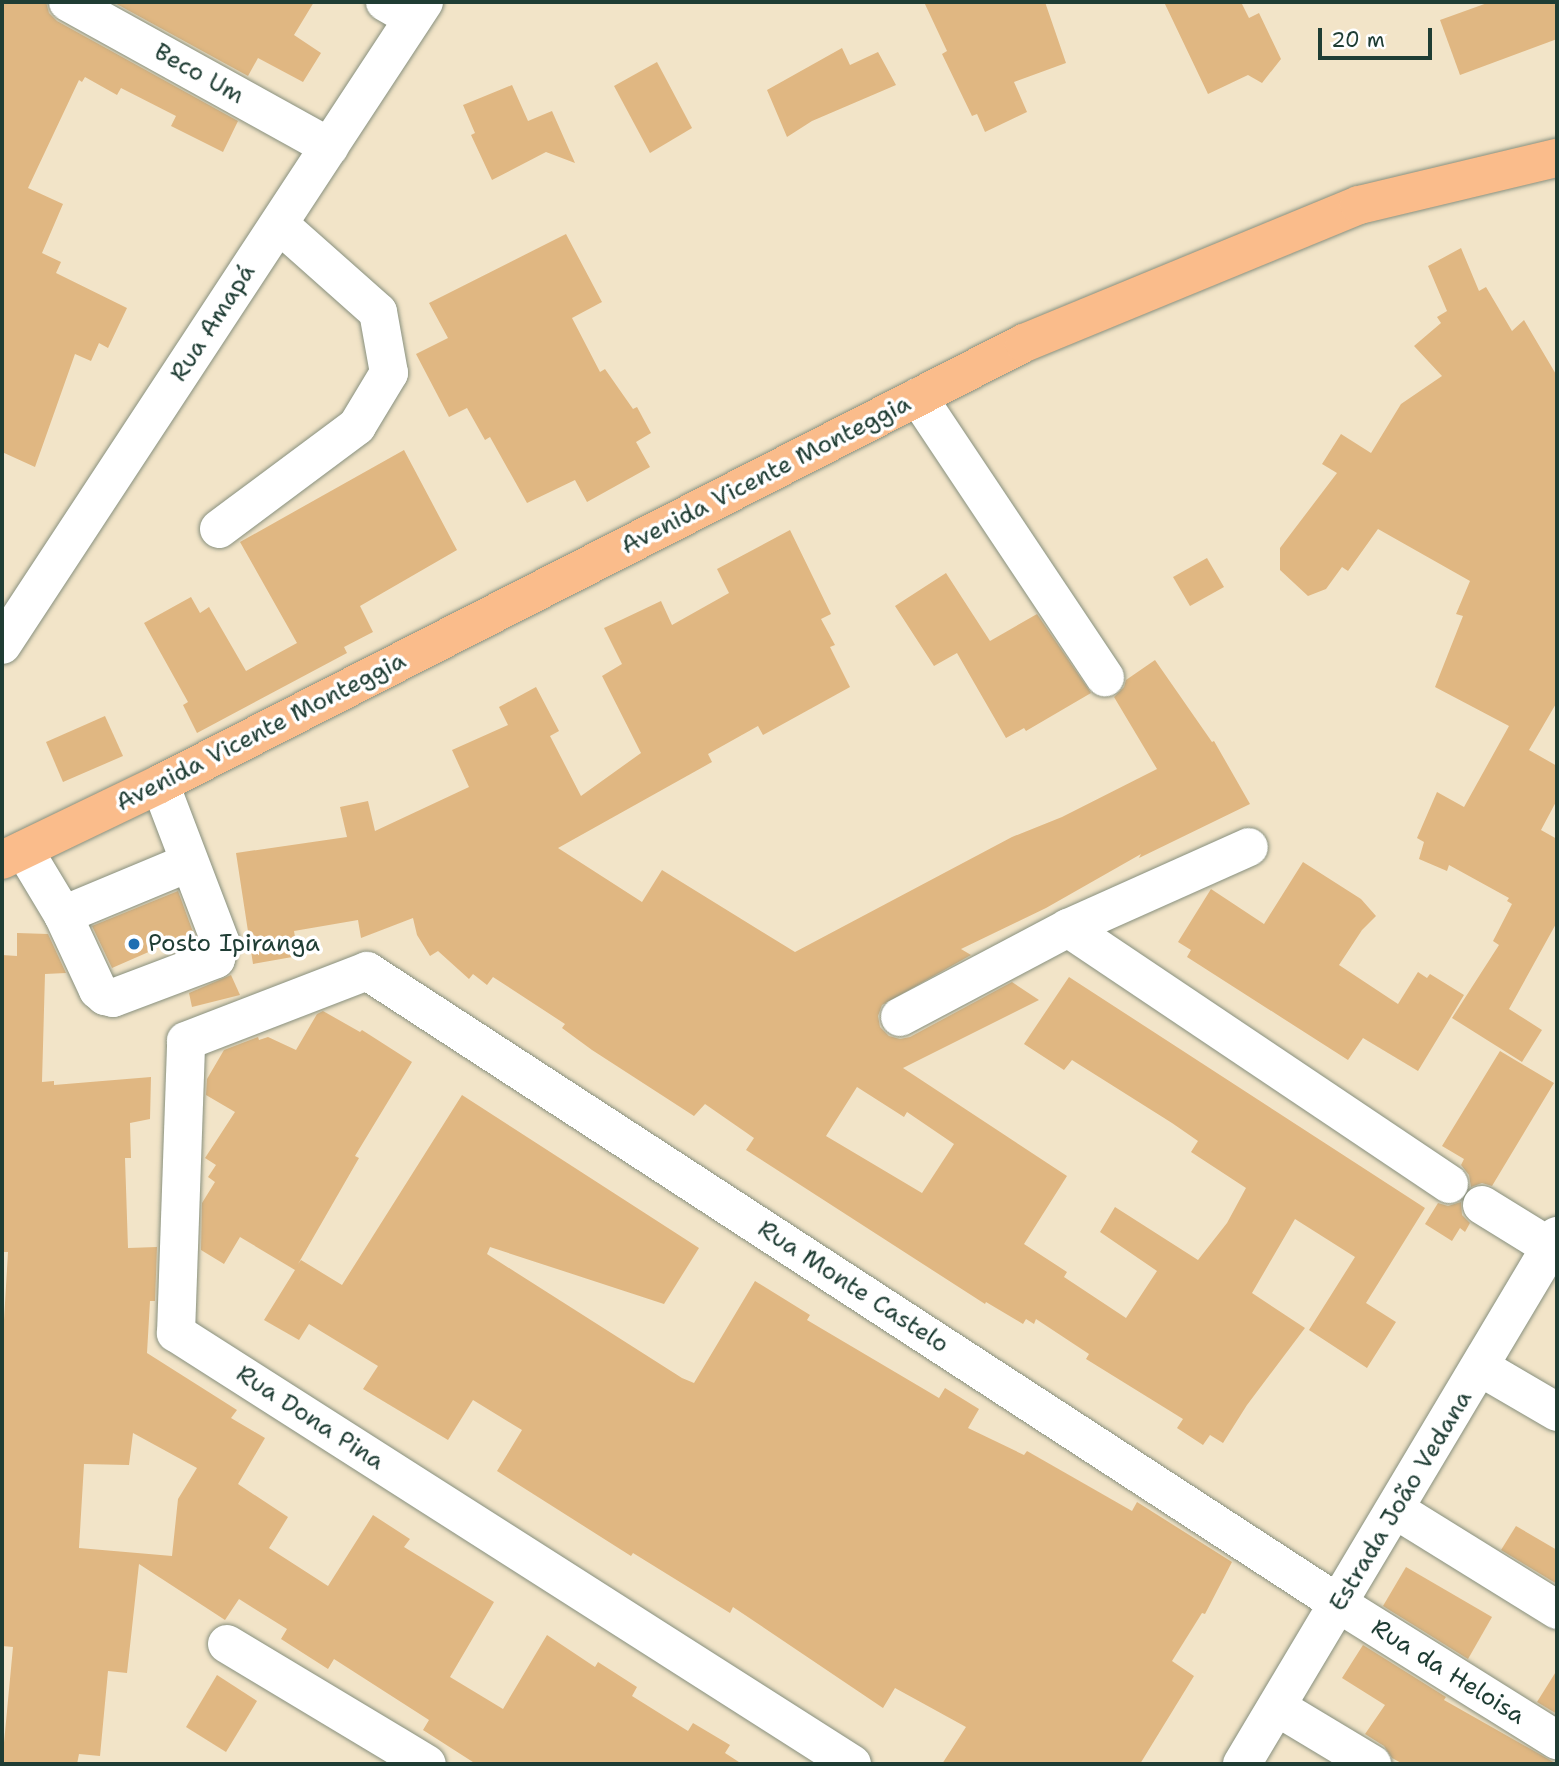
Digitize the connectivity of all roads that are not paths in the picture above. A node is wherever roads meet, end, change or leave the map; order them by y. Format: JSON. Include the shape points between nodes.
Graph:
{"nodes":[{"id":1,"x":68,"y":2,"type":"edge"},
{"id":2,"x":408,"y":7,"type":"edge"},
{"id":3,"x":330,"y":147,"type":"junction"},
{"id":4,"x":1557,"y":158,"type":"edge"},
{"id":5,"x":279,"y":224,"type":"junction"},
{"id":6,"x":918,"y":397,"type":"junction"},
{"id":7,"x":219,"y":529,"type":"dead end"},
{"id":8,"x":2,"y":645,"type":"edge"},
{"id":9,"x":1105,"y":677,"type":"dead end"},
{"id":10,"x":160,"y":784,"type":"junction"},
{"id":11,"x":1250,"y":847,"type":"dead end"},
{"id":12,"x":13,"y":855,"type":"edge"},
{"id":13,"x":188,"y":863,"type":"junction"},
{"id":14,"x":63,"y":915,"type":"junction"},
{"id":15,"x":1068,"y":928,"type":"junction"},
{"id":16,"x":367,"y":971,"type":"joint"},
{"id":17,"x":901,"y":1017,"type":"dead end"},
{"id":18,"x":1449,"y":1184,"type":"dead end"},
{"id":19,"x":1482,"y":1205,"type":"dead end"},
{"id":20,"x":1554,"y":1242,"type":"edge"},
{"id":21,"x":1480,"y":1367,"type":"junction"},
{"id":22,"x":1557,"y":1412,"type":"edge"},
{"id":23,"x":1396,"y":1510,"type":"junction"},
{"id":24,"x":1339,"y":1604,"type":"junction"},
{"id":25,"x":1557,"y":1610,"type":"edge"},
{"id":26,"x":228,"y":1644,"type":"dead end"},
{"id":27,"x":1277,"y":1707,"type":"junction"},
{"id":28,"x":1557,"y":1740,"type":"edge"},
{"id":29,"x":426,"y":1764,"type":"edge"},
{"id":30,"x":852,"y":1764,"type":"edge"},
{"id":31,"x":1242,"y":1764,"type":"edge"},
{"id":32,"x":1372,"y":1764,"type":"edge"}],
"edges":[{"from":1,"to":3,"type":"street","name":"Beco Um"},
{"from":2,"to":3,"type":"street","name":"Rua Amapá"},
{"from":3,"to":5,"type":"street","name":"Rua Amapá"},
{"from":4,"to":6,"type":"main road","name":"Avenida Vicente Monteggia","via":[[1359,205],[1024,343]]},
{"from":5,"to":7,"type":"street","via":[[378,312],[389,373],[357,426]]},
{"from":5,"to":8,"type":"street","name":"Rua Amapá"},
{"from":6,"to":9,"type":"street"},
{"from":6,"to":10,"type":"main road","name":"Avenida Vicente Monteggia"},
{"from":10,"to":12,"type":"main road","name":"Avenida Vicente Monteggia"},
{"from":10,"to":13,"type":"street"},
{"from":11,"to":15,"type":"street"},
{"from":12,"to":14,"type":"street"},
{"from":13,"to":14,"type":"street"},
{"from":13,"to":14,"type":"street","via":[[220,940],[216,959],[113,998],[98,990]]},
{"from":15,"to":17,"type":"street"},
{"from":15,"to":18,"type":"street"},
{"from":16,"to":24,"type":"street","name":"Rua Monte Castelo"},
{"from":16,"to":30,"type":"street","name":"Rua Dona Pina","via":[[186,1041],[176,1333]]},
{"from":19,"to":20,"type":"street"},
{"from":20,"to":21,"type":"street","name":"Estrada João Vedana"},
{"from":21,"to":22,"type":"street"},
{"from":21,"to":23,"type":"street","name":"Estrada João Vedana"},
{"from":23,"to":24,"type":"street","name":"Estrada João Vedana"},
{"from":23,"to":25,"type":"street"},
{"from":24,"to":27,"type":"street","name":"Estrada João Vedana"},
{"from":24,"to":28,"type":"street","name":"Rua da Heloisa"},
{"from":26,"to":29,"type":"street"},
{"from":27,"to":31,"type":"street","name":"Estrada João Vedana"},
{"from":27,"to":32,"type":"street"}]}
